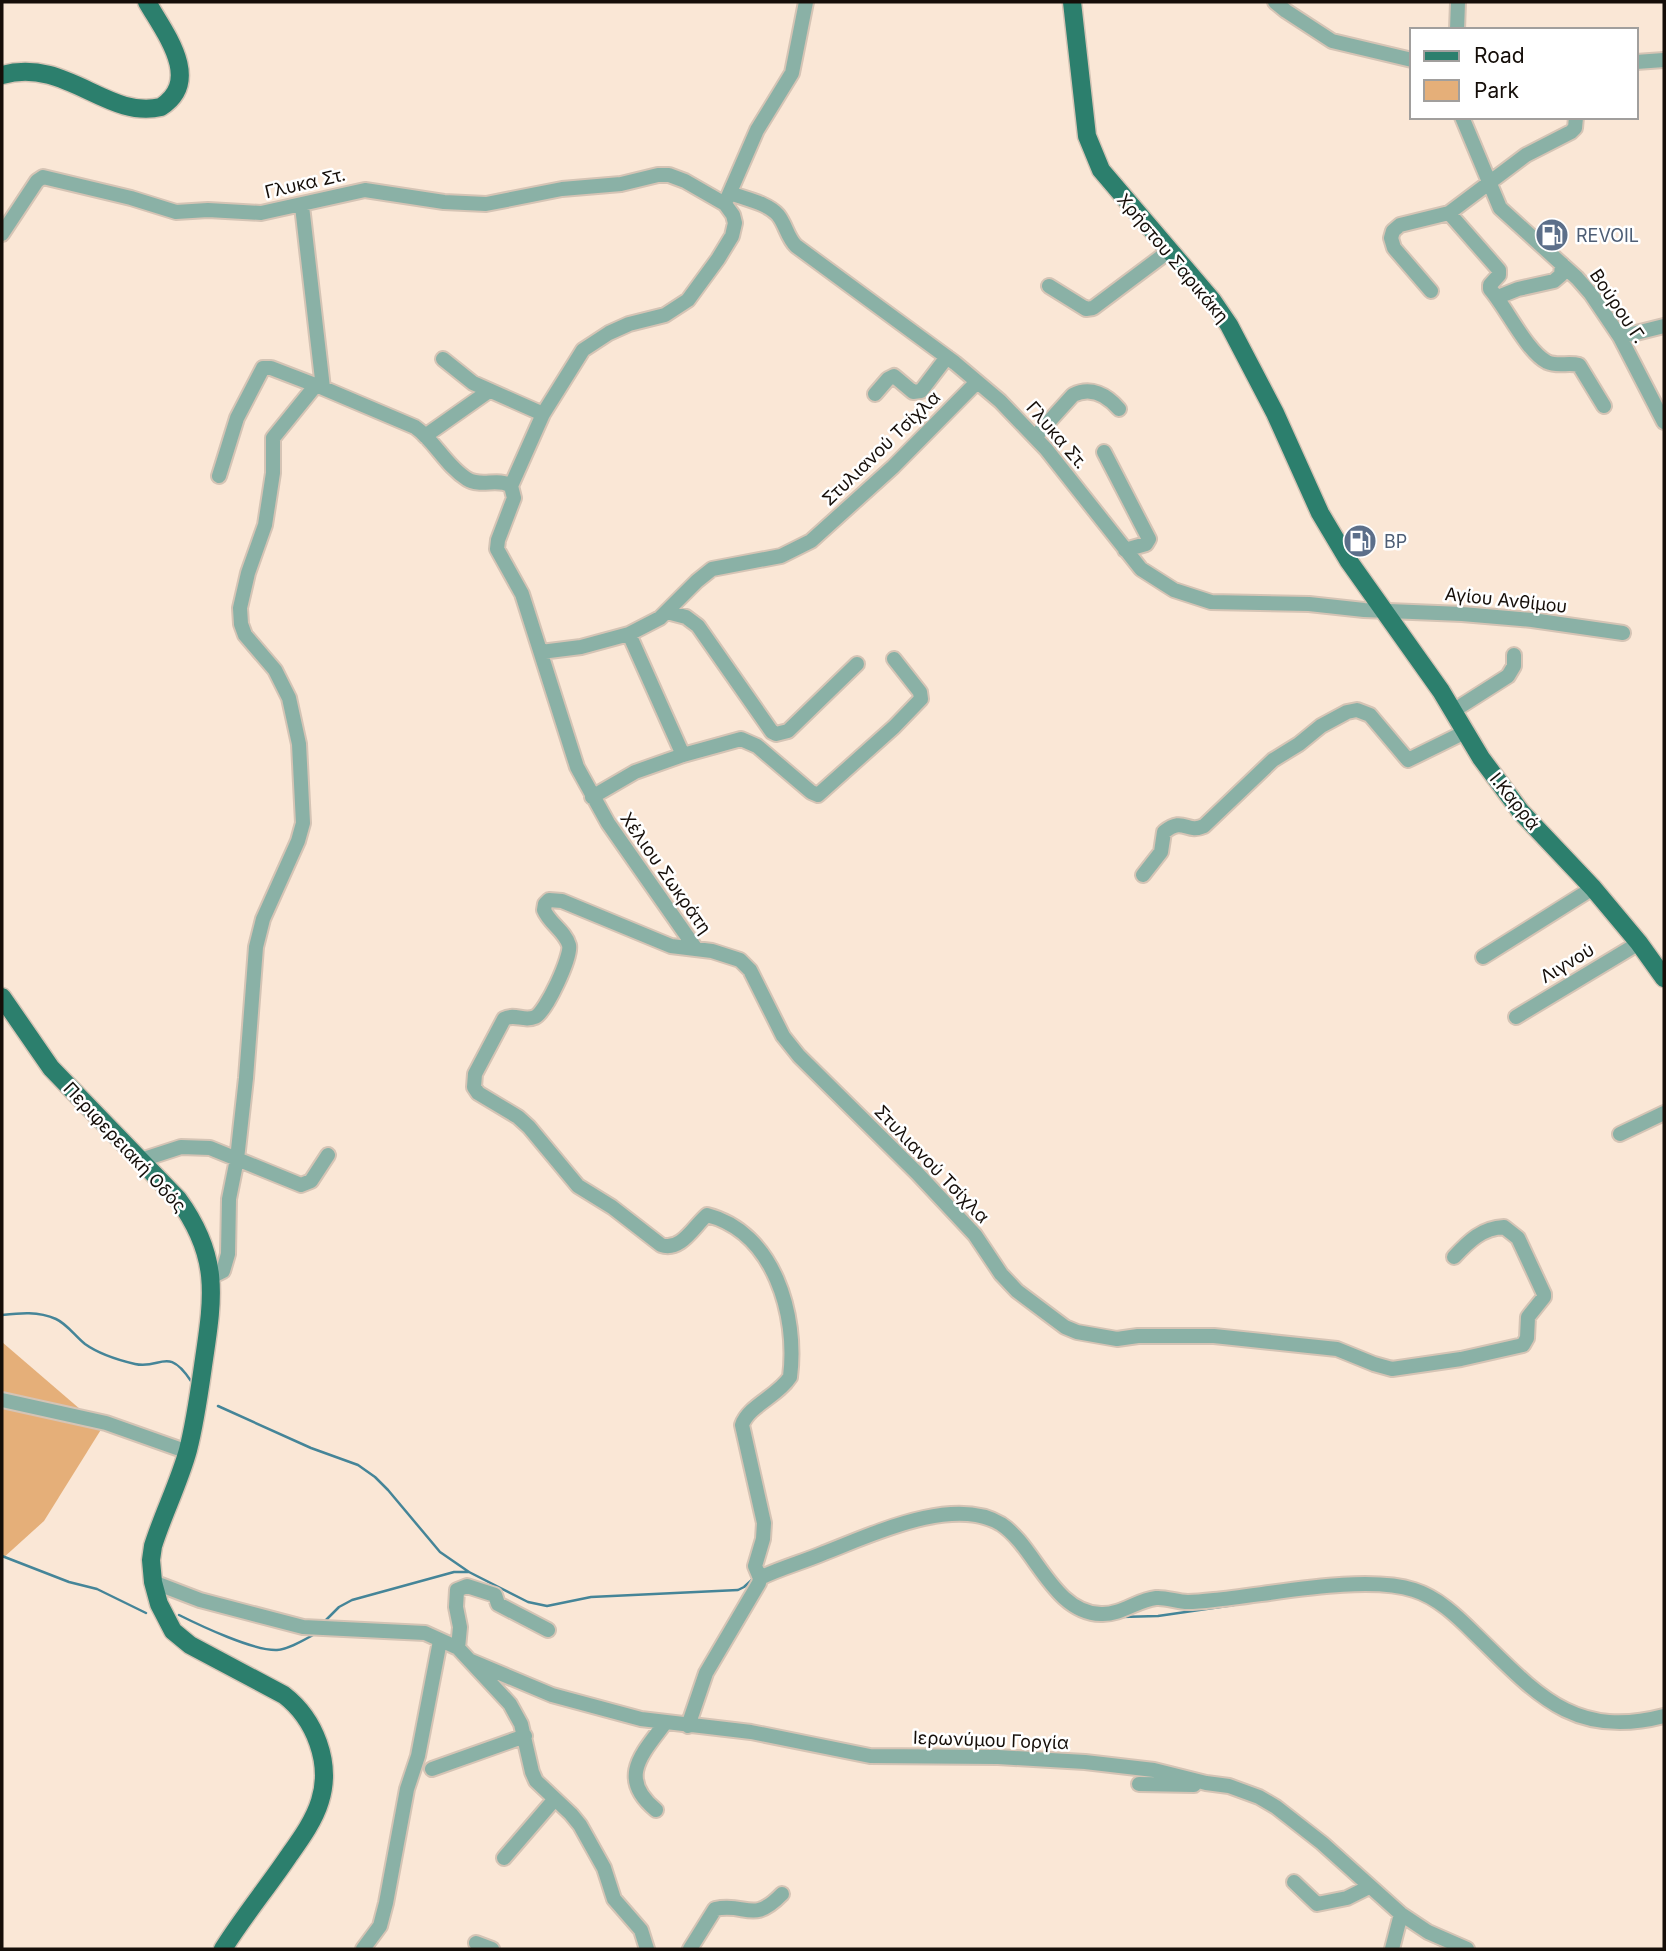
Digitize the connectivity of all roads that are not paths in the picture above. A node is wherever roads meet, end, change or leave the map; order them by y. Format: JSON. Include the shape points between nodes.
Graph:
{"nodes":[{"id":1,"x":147,"y":2,"type":"edge"},
{"id":2,"x":806,"y":2,"type":"edge"},
{"id":3,"x":1072,"y":2,"type":"edge"},
{"id":4,"x":1275,"y":2,"type":"edge"},
{"id":5,"x":1458,"y":2,"type":"edge"},
{"id":6,"x":1457,"y":28,"type":"edge"},
{"id":7,"x":1410,"y":60,"type":"edge"},
{"id":8,"x":1664,"y":60,"type":"edge"},
{"id":9,"x":1638,"y":62,"type":"edge"},
{"id":10,"x":2,"y":75,"type":"edge"},
{"id":11,"x":1463,"y":119,"type":"edge"},
{"id":12,"x":1576,"y":119,"type":"edge"},
{"id":13,"x":1488,"y":183,"type":"junction"},
{"id":14,"x":728,"y":198,"type":"junction"},
{"id":15,"x":302,"y":206,"type":"junction"},
{"id":16,"x":1449,"y":213,"type":"junction"},
{"id":17,"x":2,"y":234,"type":"edge"},
{"id":18,"x":1169,"y":251,"type":"junction"},
{"id":19,"x":1562,"y":264,"type":"junction"},
{"id":20,"x":1049,"y":286,"type":"dead end"},
{"id":21,"x":1431,"y":291,"type":"dead end"},
{"id":22,"x":1497,"y":298,"type":"junction"},
{"id":23,"x":1664,"y":326,"type":"edge"},
{"id":24,"x":1620,"y":337,"type":"junction"},
{"id":25,"x":947,"y":357,"type":"junction"},
{"id":26,"x":443,"y":359,"type":"dead end"},
{"id":27,"x":977,"y":382,"type":"junction"},
{"id":28,"x":320,"y":386,"type":"junction"},
{"id":29,"x":489,"y":391,"type":"junction"},
{"id":30,"x":875,"y":394,"type":"dead end"},
{"id":31,"x":1604,"y":406,"type":"dead end"},
{"id":32,"x":1119,"y":410,"type":"dead end"},
{"id":33,"x":543,"y":414,"type":"junction"},
{"id":34,"x":1664,"y":422,"type":"edge"},
{"id":35,"x":425,"y":436,"type":"junction"},
{"id":36,"x":1035,"y":437,"type":"junction"},
{"id":37,"x":1104,"y":452,"type":"dead end"},
{"id":38,"x":219,"y":476,"type":"dead end"},
{"id":39,"x":511,"y":486,"type":"junction"},
{"id":40,"x":1125,"y":550,"type":"junction"},
{"id":41,"x":1385,"y":609,"type":"junction"},
{"id":42,"x":667,"y":612,"type":"junction"},
{"id":43,"x":1623,"y":633,"type":"dead end"},
{"id":44,"x":629,"y":634,"type":"junction"},
{"id":45,"x":541,"y":652,"type":"junction"},
{"id":46,"x":1514,"y":655,"type":"dead end"},
{"id":47,"x":894,"y":659,"type":"dead end"},
{"id":48,"x":857,"y":664,"type":"dead end"},
{"id":49,"x":1453,"y":711,"type":"junction"},
{"id":50,"x":1465,"y":732,"type":"junction"},
{"id":51,"x":682,"y":755,"type":"junction"},
{"id":52,"x":592,"y":797,"type":"junction"},
{"id":53,"x":1143,"y":875,"type":"dead end"},
{"id":54,"x":1592,"y":888,"type":"junction"},
{"id":55,"x":1639,"y":943,"type":"junction"},
{"id":56,"x":696,"y":950,"type":"junction"},
{"id":57,"x":1483,"y":957,"type":"dead end"},
{"id":58,"x":1664,"y":978,"type":"edge"},
{"id":59,"x":2,"y":997,"type":"edge"},
{"id":60,"x":1516,"y":1017,"type":"dead end"},
{"id":61,"x":1664,"y":1113,"type":"edge"},
{"id":62,"x":1620,"y":1134,"type":"dead end"},
{"id":63,"x":328,"y":1155,"type":"dead end"},
{"id":64,"x":237,"y":1158,"type":"junction"},
{"id":65,"x":141,"y":1160,"type":"junction"},
{"id":66,"x":1454,"y":1256,"type":"dead end"},
{"id":67,"x":211,"y":1277,"type":"junction"},
{"id":68,"x":2,"y":1401,"type":"edge"},
{"id":69,"x":188,"y":1451,"type":"junction"},
{"id":70,"x":758,"y":1573,"type":"junction"},
{"id":71,"x":153,"y":1582,"type":"junction"},
{"id":72,"x":548,"y":1630,"type":"dead end"},
{"id":73,"x":440,"y":1641,"type":"junction"},
{"id":74,"x":458,"y":1648,"type":"junction"},
{"id":75,"x":471,"y":1661,"type":"junction"},
{"id":76,"x":1664,"y":1716,"type":"edge"},
{"id":77,"x":665,"y":1723,"type":"junction"},
{"id":78,"x":688,"y":1726,"type":"junction"},
{"id":79,"x":525,"y":1736,"type":"junction"},
{"id":80,"x":432,"y":1769,"type":"dead end"},
{"id":81,"x":1206,"y":1783,"type":"junction"},
{"id":82,"x":1139,"y":1784,"type":"dead end"},
{"id":83,"x":554,"y":1800,"type":"junction"},
{"id":84,"x":656,"y":1810,"type":"dead end"},
{"id":85,"x":504,"y":1858,"type":"dead end"},
{"id":86,"x":1294,"y":1882,"type":"dead end"},
{"id":87,"x":1369,"y":1887,"type":"junction"},
{"id":88,"x":782,"y":1894,"type":"dead end"},
{"id":89,"x":1401,"y":1914,"type":"junction"},
{"id":90,"x":475,"y":1943,"type":"dead end"},
{"id":91,"x":223,"y":1949,"type":"edge"},
{"id":92,"x":363,"y":1949,"type":"edge"},
{"id":93,"x":492,"y":1949,"type":"edge"},
{"id":94,"x":647,"y":1949,"type":"edge"},
{"id":95,"x":690,"y":1949,"type":"edge"},
{"id":96,"x":1392,"y":1949,"type":"edge"},
{"id":97,"x":1467,"y":1949,"type":"edge"}],
"edges":[{"from":1,"to":10,"type":"main road","via":[[180,68],[176,92],[161,107],[134,108],[40,71]]},
{"from":2,"to":14,"type":"street","via":[[792,73],[757,130]]},
{"from":3,"to":18,"type":"main road","name":"Χρήστου Σαρικάκη","via":[[1093,156]]},
{"from":4,"to":7,"type":"street","via":[[1332,41]]},
{"from":5,"to":6,"type":"street"},
{"from":8,"to":9,"type":"street"},
{"from":11,"to":13,"type":"street","name":"Βούρου Γ."},
{"from":12,"to":13,"type":"street","via":[[1571,132],[1526,155]]},
{"from":13,"to":16,"type":"street"},
{"from":13,"to":19,"type":"street","name":"Βούρου Γ.","via":[[1506,215]]},
{"from":14,"to":15,"type":"street","name":"Γλυκα Στ.","via":[[658,175],[486,204],[365,190]]},
{"from":14,"to":25,"type":"street","name":"Γλυκα Στ.","via":[[772,210],[796,246]]},
{"from":14,"to":33,"type":"street","name":"Χέλιου Σωκράτη","via":[[736,223],[732,236],[688,300],[665,315],[629,324],[590,344]]},
{"from":15,"to":17,"type":"street","name":"Γλυκα Στ.","via":[[261,213],[176,212],[43,177]]},
{"from":15,"to":28,"type":"street"},
{"from":16,"to":21,"type":"street","via":[[1401,225],[1391,238],[1394,248]]},
{"from":16,"to":22,"type":"street","via":[[1499,270],[1489,287]]},
{"from":18,"to":20,"type":"street","via":[[1097,307],[1086,309]]},
{"from":18,"to":41,"type":"main road","name":"Χρήστου Σαρικάκη","via":[[1229,325],[1320,513]]},
{"from":19,"to":22,"type":"street","via":[[1562,275],[1554,281]]},
{"from":19,"to":24,"type":"street","name":"Βούρου Γ.","via":[[1591,294]]},
{"from":22,"to":31,"type":"street","via":[[1542,359],[1556,365],[1579,365]]},
{"from":23,"to":24,"type":"street"},
{"from":24,"to":34,"type":"street","name":"Βούρου Γ."},
{"from":25,"to":27,"type":"street","name":"Γλυκα Στ."},
{"from":25,"to":30,"type":"street","via":[[921,391],[913,392],[894,376]]},
{"from":26,"to":29,"type":"street"},
{"from":27,"to":36,"type":"street","name":"Γλυκα Στ."},
{"from":27,"to":42,"type":"street","name":"Στυλιανού Τσίχλα","via":[[811,541],[781,556],[712,569]]},
{"from":28,"to":35,"type":"street","via":[[415,427]]},
{"from":28,"to":38,"type":"street","via":[[263,368],[237,418]]},
{"from":28,"to":64,"type":"street","via":[[275,436],[265,525],[248,573],[240,615],[245,635],[275,670],[289,698],[299,744],[303,823],[256,947]]},
{"from":29,"to":33,"type":"street"},
{"from":29,"to":35,"type":"street"},
{"from":32,"to":36,"type":"street","via":[[1105,395],[1079,391]]},
{"from":33,"to":39,"type":"street","name":"Χέλιου Σωκράτη"},
{"from":35,"to":39,"type":"street","via":[[465,478],[479,484]]},
{"from":36,"to":40,"type":"street","name":"Γλυκα Στ."},
{"from":37,"to":40,"type":"street","via":[[1149,539]]},
{"from":39,"to":45,"type":"street","name":"Χέλιου Σωκράτη","via":[[514,498],[497,545],[522,594]]},
{"from":40,"to":41,"type":"street","name":"Γλυκα Στ.","via":[[1156,581],[1204,601]]},
{"from":41,"to":43,"type":"street","name":"Αγίου Ανθίμου","via":[[1532,620]]},
{"from":41,"to":49,"type":"main road","name":"Ι.Καρρά"},
{"from":42,"to":44,"type":"street","name":"Στυλιανού Τσίχλα"},
{"from":42,"to":48,"type":"street","via":[[698,625],[776,734],[788,731]]},
{"from":44,"to":45,"type":"street","name":"Στυλιανού Τσίχλα"},
{"from":44,"to":51,"type":"street"},
{"from":45,"to":52,"type":"street","name":"Χέλιου Σωκράτη","via":[[577,767]]},
{"from":46,"to":49,"type":"street","via":[[1508,676]]},
{"from":47,"to":51,"type":"street","via":[[921,699],[818,795],[747,740]]},
{"from":49,"to":50,"type":"main road","name":"Ι.Καρρά"},
{"from":50,"to":53,"type":"street","via":[[1408,760],[1370,715],[1357,710],[1342,713],[1273,760],[1204,826],[1194,829],[1181,824],[1164,832],[1161,852]]},
{"from":50,"to":54,"type":"main road","name":"Ι.Καρρά","via":[[1521,812]]},
{"from":51,"to":52,"type":"street","via":[[629,774]]},
{"from":52,"to":56,"type":"street","name":"Χέλιου Σωκράτη"},
{"from":54,"to":55,"type":"main road","name":"Ι.Καρρά"},
{"from":54,"to":57,"type":"street"},
{"from":55,"to":58,"type":"main road","name":"Ι.Καρρά"},
{"from":55,"to":60,"type":"street","name":"Λιγνού"},
{"from":56,"to":66,"type":"street","name":"Στυλιανού Τσίχλα","via":[[733,957],[748,966],[783,1036],[799,1056],[975,1235],[1017,1291],[1077,1332],[1117,1339],[1214,1336],[1336,1349],[1392,1369],[1523,1345],[1528,1317],[1544,1294],[1518,1238],[1504,1227],[1487,1230]]},
{"from":56,"to":70,"type":"street","name":"Χέλιου Σωκράτη","via":[[671,946],[562,901],[549,900],[546,914],[569,944],[568,959],[543,1011],[528,1019],[504,1019],[475,1074],[474,1087],[529,1127],[578,1186],[657,1243],[674,1246],[708,1214],[748,1237],[770,1266],[789,1319],[790,1372],[784,1385],[747,1415],[742,1425],[764,1523]]},
{"from":59,"to":65,"type":"main road","name":"Περιφερειακή Οδός","via":[[51,1068]]},
{"from":61,"to":62,"type":"street"},
{"from":63,"to":64,"type":"street","via":[[311,1181],[301,1185]]},
{"from":64,"to":65,"type":"street","via":[[197,1147]]},
{"from":64,"to":67,"type":"street","via":[[229,1199],[228,1254],[223,1271]]},
{"from":65,"to":67,"type":"main road","name":"Περιφερειακή Οδός","via":[[192,1219]]},
{"from":67,"to":69,"type":"main road","name":"Περιφερειακή Οδός","via":[[209,1330]]},
{"from":68,"to":69,"type":"street","via":[[106,1423]]},
{"from":69,"to":71,"type":"main road","name":"Περιφερειακή Οδός","via":[[153,1546]]},
{"from":70,"to":76,"type":"street","via":[[896,1525],[964,1514],[987,1518],[1012,1533],[1059,1592],[1096,1614],[1157,1598],[1186,1602],[1355,1585],[1401,1587],[1425,1594],[1454,1615],[1533,1690],[1560,1707],[1609,1723]]},
{"from":70,"to":78,"type":"street","via":[[737,1623],[706,1672]]},
{"from":71,"to":73,"type":"street","via":[[253,1616],[303,1627],[407,1631]]},
{"from":71,"to":91,"type":"main road","name":"Περιφερειακή Οδός","via":[[173,1631],[290,1700],[312,1727],[321,1755],[323,1789],[315,1813]]},
{"from":72,"to":74,"type":"street","via":[[498,1604],[495,1595],[467,1586],[457,1590]]},
{"from":73,"to":74,"type":"street"},
{"from":73,"to":92,"type":"street","via":[[386,1903],[380,1926]]},
{"from":74,"to":75,"type":"street"},
{"from":75,"to":77,"type":"street","name":"Ιερωνύμου Γοργία","via":[[552,1695]]},
{"from":75,"to":79,"type":"street","via":[[510,1704]]},
{"from":77,"to":78,"type":"street","name":"Ιερωνύμου Γοργία"},
{"from":77,"to":84,"type":"street","via":[[635,1769],[641,1795]]},
{"from":78,"to":81,"type":"street","name":"Ιερωνύμου Γοργία","via":[[751,1732],[870,1756],[1074,1761],[1154,1770]]},
{"from":79,"to":80,"type":"street"},
{"from":79,"to":83,"type":"street","via":[[531,1772]]},
{"from":81,"to":82,"type":"street"},
{"from":81,"to":87,"type":"street","name":"Ιερωνύμου Γοργία","via":[[1229,1786],[1276,1807]]},
{"from":83,"to":85,"type":"street"},
{"from":83,"to":94,"type":"street","via":[[580,1825],[604,1868],[614,1899],[641,1930]]},
{"from":86,"to":87,"type":"street","via":[[1317,1904],[1347,1898]]},
{"from":87,"to":89,"type":"street","name":"Ιερωνύμου Γοργία"},
{"from":88,"to":95,"type":"street","via":[[759,1910],[715,1909]]},
{"from":89,"to":96,"type":"street"},
{"from":89,"to":97,"type":"street","name":"Ιερωνύμου Γοργία"},
{"from":90,"to":93,"type":"street"}]}
